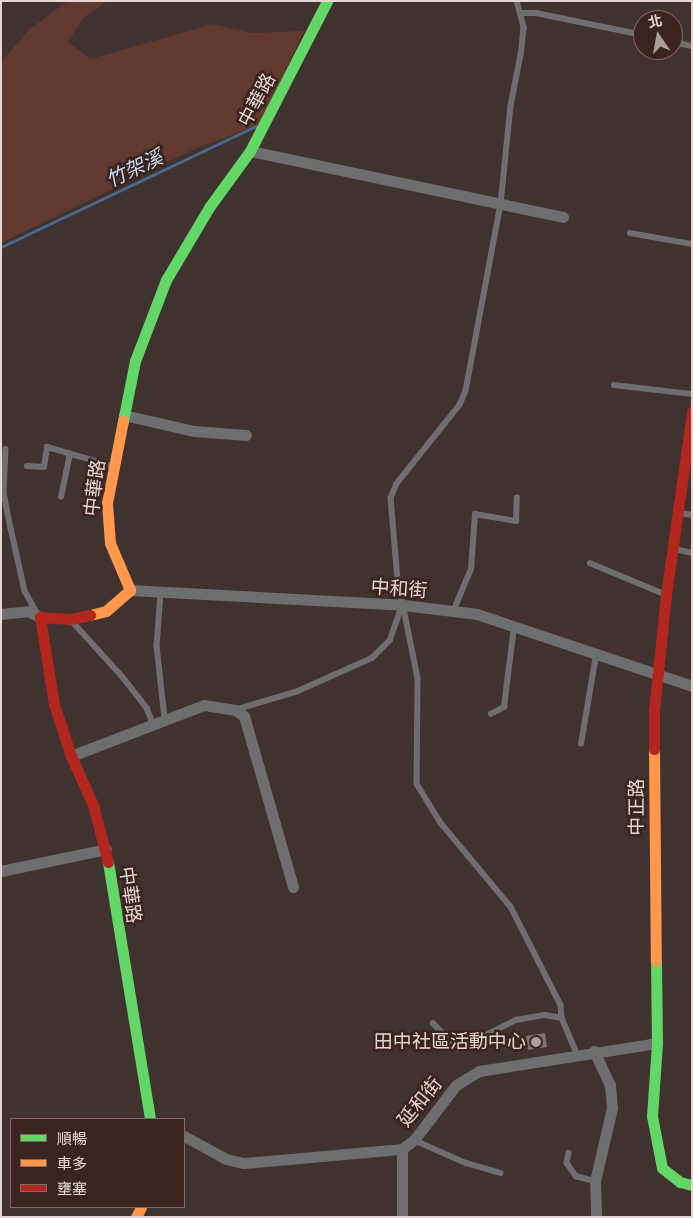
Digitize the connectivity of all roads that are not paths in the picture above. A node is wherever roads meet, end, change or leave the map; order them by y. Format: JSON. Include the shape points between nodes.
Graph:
{"nodes":[{"id":1,"x":327,"y":1,"type":"edge"},
{"id":2,"x":517,"y":1,"type":"edge"},
{"id":3,"x":520,"y":13,"type":"junction"},
{"id":4,"x":633,"y":33,"type":"edge"},
{"id":5,"x":250,"y":151,"type":"junction"},
{"id":6,"x":502,"y":204,"type":"junction"},
{"id":7,"x":564,"y":217,"type":"dead end"},
{"id":8,"x":630,"y":233,"type":"dead end"},
{"id":9,"x":692,"y":244,"type":"edge"},
{"id":10,"x":614,"y":385,"type":"dead end"},
{"id":11,"x":692,"y":394,"type":"edge"},
{"id":12,"x":692,"y":412,"type":"edge"},
{"id":13,"x":124,"y":415,"type":"junction"},
{"id":14,"x":246,"y":435,"type":"dead end"},
{"id":15,"x":6,"y":449,"type":"dead end"},
{"id":16,"x":70,"y":454,"type":"junction"},
{"id":17,"x":27,"y":466,"type":"dead end"},
{"id":18,"x":114,"y":466,"type":"junction"},
{"id":19,"x":61,"y":497,"type":"dead end"},
{"id":20,"x":517,"y":498,"type":"dead end"},
{"id":21,"x":678,"y":513,"type":"junction"},
{"id":22,"x":692,"y":515,"type":"edge"},
{"id":23,"x":672,"y":548,"type":"junction"},
{"id":24,"x":692,"y":553,"type":"edge"},
{"id":25,"x":590,"y":563,"type":"dead end"},
{"id":26,"x":130,"y":590,"type":"junction"},
{"id":27,"x":161,"y":594,"type":"junction"},
{"id":28,"x":666,"y":595,"type":"junction"},
{"id":29,"x":403,"y":605,"type":"junction"},
{"id":30,"x":454,"y":612,"type":"junction"},
{"id":31,"x":1,"y":614,"type":"edge"},
{"id":32,"x":40,"y":617,"type":"junction"},
{"id":33,"x":70,"y":619,"type":"junction"},
{"id":34,"x":514,"y":627,"type":"junction"},
{"id":35,"x":596,"y":655,"type":"junction"},
{"id":36,"x":656,"y":674,"type":"junction"},
{"id":37,"x":692,"y":686,"type":"edge"},
{"id":38,"x":235,"y":710,"type":"junction"},
{"id":39,"x":491,"y":714,"type":"dead end"},
{"id":40,"x":165,"y":719,"type":"junction"},
{"id":41,"x":154,"y":724,"type":"junction"},
{"id":42,"x":580,"y":744,"type":"dead end"},
{"id":43,"x":71,"y":756,"type":"junction"},
{"id":44,"x":106,"y":849,"type":"junction"},
{"id":45,"x":1,"y":871,"type":"edge"},
{"id":46,"x":294,"y":887,"type":"dead end"},
{"id":47,"x":562,"y":1018,"type":"junction"},
{"id":48,"x":434,"y":1022,"type":"dead end"},
{"id":49,"x":657,"y":1042,"type":"junction"},
{"id":50,"x":594,"y":1051,"type":"junction"},
{"id":51,"x":577,"y":1054,"type":"junction"},
{"id":52,"x":151,"y":1118,"type":"edge"},
{"id":53,"x":185,"y":1137,"type":"edge"},
{"id":54,"x":414,"y":1140,"type":"junction"},
{"id":55,"x":402,"y":1149,"type":"junction"},
{"id":56,"x":569,"y":1154,"type":"dead end"},
{"id":57,"x":501,"y":1173,"type":"dead end"},
{"id":58,"x":595,"y":1181,"type":"junction"},
{"id":59,"x":692,"y":1185,"type":"edge"},
{"id":60,"x":402,"y":1217,"type":"edge"},
{"id":61,"x":596,"y":1217,"type":"edge"}],
"edges":[{"from":1,"to":5,"type":"street","name":"中華路"},
{"from":2,"to":3,"type":"lane"},
{"from":3,"to":4,"type":"lane","via":[[536,13]]},
{"from":3,"to":6,"type":"lane","via":[[524,28],[511,106]]},
{"from":5,"to":6,"type":"street"},
{"from":5,"to":13,"type":"street","name":"中華路","via":[[210,206],[166,280],[136,361]]},
{"from":6,"to":7,"type":"street"},
{"from":6,"to":29,"type":"lane","via":[[466,391],[460,405],[397,484],[391,498]]},
{"from":8,"to":9,"type":"lane"},
{"from":10,"to":11,"type":"lane"},
{"from":12,"to":21,"type":"street","name":"中正路"},
{"from":13,"to":14,"type":"street","via":[[194,431]]},
{"from":13,"to":18,"type":"street","name":"中華路"},
{"from":15,"to":32,"type":"lane","via":[[4,493],[11,528],[24,591]]},
{"from":16,"to":17,"type":"lane","via":[[47,447],[44,467]]},
{"from":16,"to":18,"type":"lane"},
{"from":16,"to":19,"type":"lane"},
{"from":18,"to":26,"type":"street","name":"中華路","via":[[107,520],[110,543]]},
{"from":20,"to":30,"type":"lane","via":[[516,521],[476,514],[471,569]]},
{"from":21,"to":22,"type":"lane"},
{"from":21,"to":23,"type":"street","name":"中正路"},
{"from":23,"to":24,"type":"lane"},
{"from":23,"to":28,"type":"street","name":"中正路"},
{"from":25,"to":28,"type":"lane"},
{"from":26,"to":27,"type":"street","name":"中和街"},
{"from":26,"to":33,"type":"street","via":[[106,611]]},
{"from":27,"to":29,"type":"street","name":"中和街"},
{"from":27,"to":40,"type":"lane","via":[[157,646]]},
{"from":28,"to":36,"type":"street","name":"中正路"},
{"from":29,"to":30,"type":"street","name":"中和街"},
{"from":29,"to":38,"type":"lane","via":[[390,640],[372,658],[298,691]]},
{"from":29,"to":47,"type":"lane","via":[[418,678],[417,784],[440,823],[511,907],[557,997]]},
{"from":30,"to":34,"type":"street","name":"中和街","via":[[477,614]]},
{"from":31,"to":32,"type":"street","via":[[28,611]]},
{"from":32,"to":33,"type":"street"},
{"from":32,"to":43,"type":"street","name":"中華路","via":[[54,704]]},
{"from":33,"to":41,"type":"lane","via":[[122,676],[147,708]]},
{"from":34,"to":35,"type":"street","name":"中和街"},
{"from":34,"to":39,"type":"lane","via":[[504,707]]},
{"from":35,"to":36,"type":"street","name":"中和街"},
{"from":35,"to":42,"type":"lane"},
{"from":36,"to":37,"type":"street","name":"中和街"},
{"from":36,"to":49,"type":"street","name":"中正路"},
{"from":38,"to":40,"type":"street","via":[[204,706]]},
{"from":38,"to":46,"type":"street","via":[[244,716]]},
{"from":40,"to":41,"type":"street"},
{"from":41,"to":43,"type":"street"},
{"from":43,"to":44,"type":"street","name":"中華路","via":[[93,805]]},
{"from":44,"to":45,"type":"street"},
{"from":44,"to":52,"type":"street","name":"中華路"},
{"from":47,"to":48,"type":"lane","via":[[545,1015],[516,1020],[458,1049]]},
{"from":47,"to":51,"type":"lane"},
{"from":49,"to":50,"type":"street","name":"延和街"},
{"from":49,"to":59,"type":"street","name":"中正路","via":[[652,1116],[657,1148],[662,1168],[680,1182]]},
{"from":50,"to":51,"type":"street","name":"延和街"},
{"from":50,"to":58,"type":"street","via":[[610,1085],[612,1108]]},
{"from":51,"to":54,"type":"street","name":"延和街","via":[[479,1071],[467,1076]]},
{"from":53,"to":55,"type":"street","name":"延和街","via":[[226,1159],[244,1163]]},
{"from":54,"to":55,"type":"street","name":"延和街"},
{"from":54,"to":57,"type":"lane","via":[[466,1163]]},
{"from":55,"to":60,"type":"street"},
{"from":56,"to":58,"type":"lane","via":[[567,1163],[576,1176]]},
{"from":58,"to":61,"type":"street"}]}
